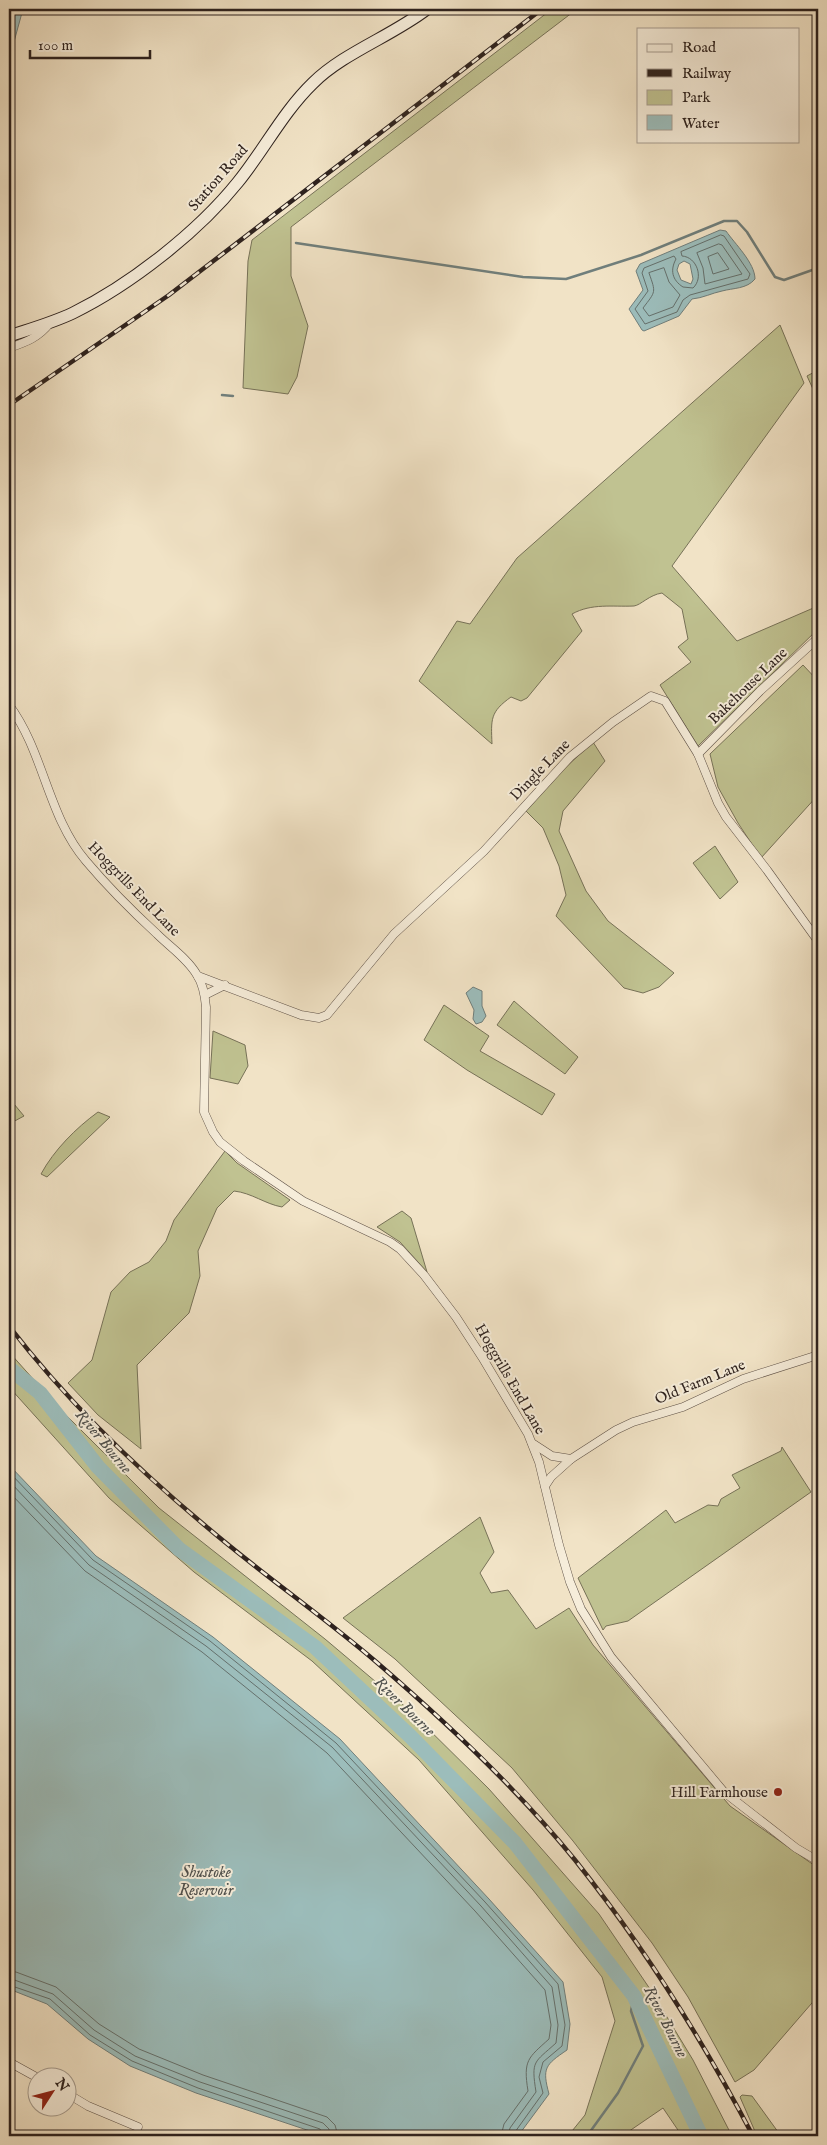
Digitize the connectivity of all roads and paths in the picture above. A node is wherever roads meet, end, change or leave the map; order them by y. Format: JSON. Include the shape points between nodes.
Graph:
{"nodes":[{"id":1,"x":427,"y":9,"type":"edge"},
{"id":2,"x":50,"y":323,"type":"junction"},
{"id":3,"x":9,"y":336,"type":"edge"},
{"id":4,"x":9,"y":348,"type":"edge"},
{"id":5,"x":818,"y":638,"type":"edge"},
{"id":6,"x":9,"y":705,"type":"edge"},
{"id":7,"x":698,"y":754,"type":"junction"},
{"id":8,"x":818,"y":941,"type":"edge"},
{"id":9,"x":198,"y":976,"type":"junction"},
{"id":10,"x":225,"y":985,"type":"junction"},
{"id":11,"x":205,"y":995,"type":"junction"},
{"id":12,"x":818,"y":1355,"type":"edge"},
{"id":13,"x":532,"y":1443,"type":"junction"},
{"id":14,"x":571,"y":1459,"type":"junction"},
{"id":15,"x":545,"y":1486,"type":"junction"},
{"id":16,"x":818,"y":1861,"type":"edge"},
{"id":17,"x":9,"y":2062,"type":"edge"},
{"id":18,"x":28,"y":2072,"type":"edge"},
{"id":19,"x":78,"y":2100,"type":"edge"},
{"id":20,"x":138,"y":2128,"type":"dead end"}],
"edges":[{"from":1,"to":2,"type":"street","name":"Station Road","via":[[318,78],[297,100],[236,185],[179,241],[98,300]]},
{"from":2,"to":3,"type":"street","name":"Station Road"},
{"from":2,"to":4,"type":"street","via":[[33,339]]},
{"from":5,"to":7,"type":"street","name":"Bakehouse Lane"},
{"from":6,"to":9,"type":"street","name":"Hoggrills End Lane","via":[[29,738],[75,848]]},
{"from":7,"to":8,"type":"street","name":"Dingle Lane","via":[[726,817]]},
{"from":7,"to":10,"type":"street","name":"Dingle Lane","via":[[665,701],[651,696],[570,757],[484,851],[389,940],[327,1015],[319,1018],[302,1016]]},
{"from":9,"to":10,"type":"street","name":"Dingle Lane"},
{"from":9,"to":11,"type":"street","name":"Hoggrills End Lane"},
{"from":10,"to":11,"type":"street"},
{"from":11,"to":13,"type":"street","name":"Hoggrills End Lane","via":[[204,1112],[206,1122],[220,1142],[303,1202],[382,1237],[400,1249],[465,1329]]},
{"from":12,"to":14,"type":"street","name":"Old Farm Lane","via":[[743,1379],[689,1404],[633,1422]]},
{"from":13,"to":14,"type":"street","via":[[552,1456]]},
{"from":13,"to":15,"type":"street","name":"Hoggrills End Lane"},
{"from":14,"to":15,"type":"street","name":"Old Farm Lane"},
{"from":15,"to":16,"type":"street","name":"Hoggrills End Lane","via":[[558,1545],[573,1590],[611,1657],[724,1792],[789,1844]]},
{"from":17,"to":18,"type":"street"},
{"from":19,"to":20,"type":"street"}]}
